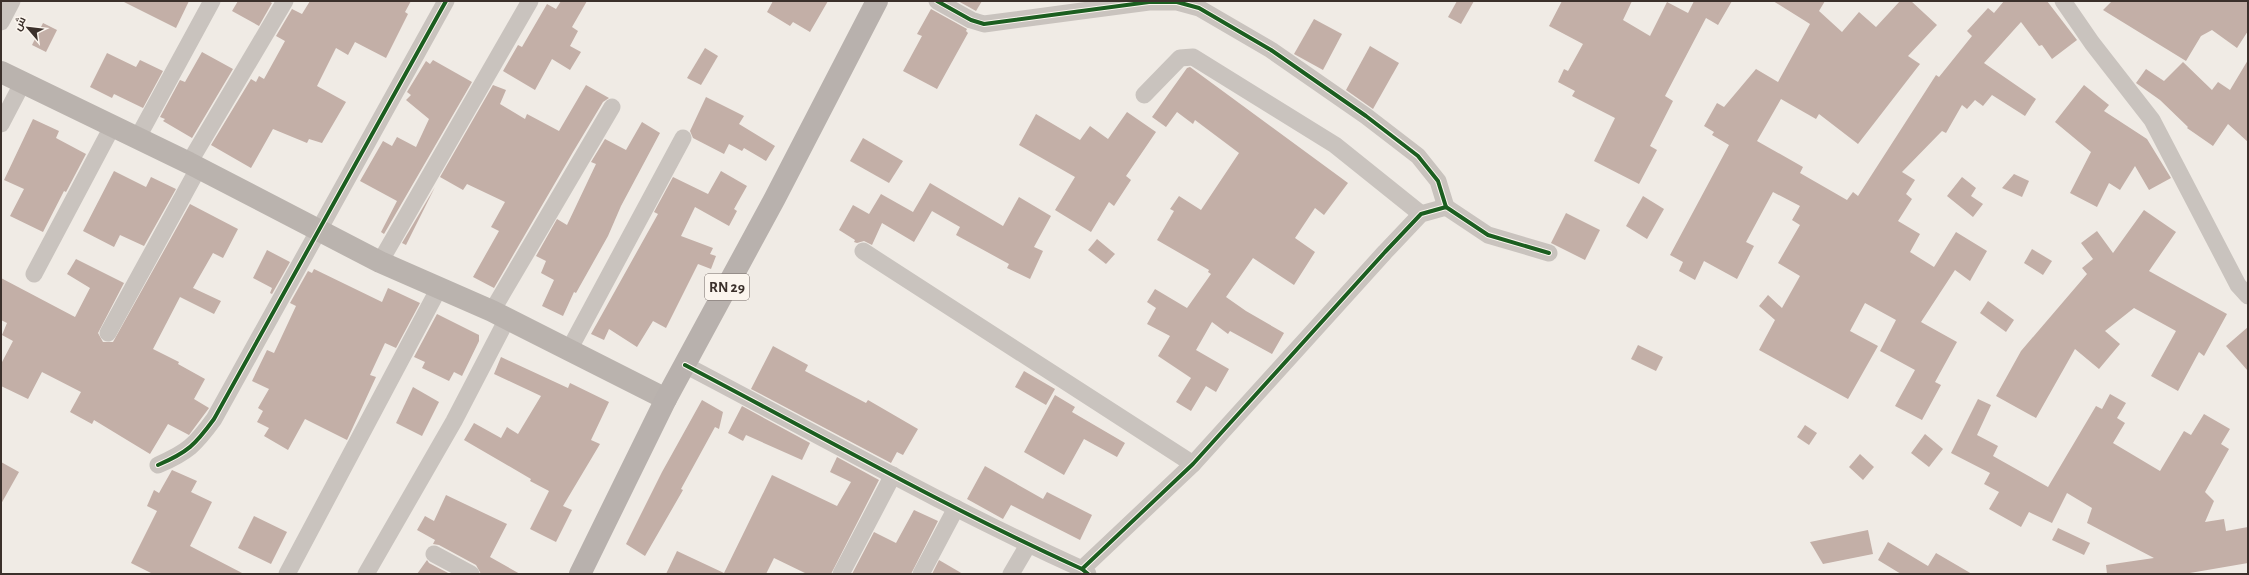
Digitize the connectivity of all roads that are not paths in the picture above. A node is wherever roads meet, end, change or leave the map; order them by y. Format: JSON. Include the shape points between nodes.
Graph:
{"nodes":[{"id":1,"x":12,"y":1,"type":"edge"},
{"id":2,"x":212,"y":1,"type":"edge"},
{"id":3,"x":285,"y":1,"type":"edge"},
{"id":4,"x":446,"y":1,"type":"edge"},
{"id":5,"x":530,"y":1,"type":"edge"},
{"id":6,"x":877,"y":1,"type":"edge"},
{"id":7,"x":936,"y":1,"type":"edge"},
{"id":8,"x":2063,"y":1,"type":"edge"},
{"id":9,"x":1,"y":22,"type":"edge"},
{"id":10,"x":1,"y":72,"type":"edge"},
{"id":11,"x":23,"y":82,"type":"junction"},
{"id":12,"x":1144,"y":96,"type":"dead end"},
{"id":13,"x":612,"y":107,"type":"dead end"},
{"id":14,"x":1,"y":124,"type":"edge"},
{"id":15,"x":112,"y":127,"type":"junction"},
{"id":16,"x":138,"y":137,"type":"junction"},
{"id":17,"x":683,"y":138,"type":"dead end"},
{"id":18,"x":194,"y":165,"type":"junction"},
{"id":19,"x":1446,"y":207,"type":"junction"},
{"id":20,"x":1421,"y":214,"type":"junction"},
{"id":21,"x":319,"y":229,"type":"junction"},
{"id":22,"x":863,"y":251,"type":"dead end"},
{"id":23,"x":1549,"y":253,"type":"dead end"},
{"id":24,"x":380,"y":262,"type":"junction"},
{"id":25,"x":34,"y":274,"type":"dead end"},
{"id":26,"x":440,"y":288,"type":"junction"},
{"id":27,"x":2248,"y":296,"type":"edge"},
{"id":28,"x":499,"y":315,"type":"junction"},
{"id":29,"x":108,"y":333,"type":"dead end"},
{"id":30,"x":569,"y":350,"type":"junction"},
{"id":31,"x":685,"y":365,"type":"junction"},
{"id":32,"x":666,"y":399,"type":"junction"},
{"id":33,"x":1193,"y":464,"type":"junction"},
{"id":34,"x":158,"y":465,"type":"dead end"},
{"id":35,"x":893,"y":475,"type":"junction"},
{"id":36,"x":956,"y":508,"type":"junction"},
{"id":37,"x":1028,"y":545,"type":"junction"},
{"id":38,"x":434,"y":554,"type":"dead end"},
{"id":39,"x":1085,"y":572,"type":"edge"},
{"id":40,"x":287,"y":574,"type":"edge"},
{"id":41,"x":366,"y":574,"type":"edge"},
{"id":42,"x":471,"y":574,"type":"edge"},
{"id":43,"x":580,"y":574,"type":"edge"},
{"id":44,"x":841,"y":574,"type":"edge"},
{"id":45,"x":921,"y":574,"type":"edge"},
{"id":46,"x":1011,"y":574,"type":"edge"}],
"edges":[{"from":1,"to":9,"type":"street"},
{"from":2,"to":16,"type":"street"},
{"from":3,"to":18,"type":"street"},
{"from":4,"to":21,"type":"street"},
{"from":5,"to":24,"type":"street"},
{"from":6,"to":31,"type":"main road","number":"RN 29","via":[[776,198]]},
{"from":7,"to":19,"type":"street","via":[[971,20],[984,24],[1149,2],[1177,2],[1199,8],[1271,50],[1366,116],[1418,156],[1438,181]]},
{"from":8,"to":27,"type":"street","via":[[2152,120],[2238,285]]},
{"from":10,"to":11,"type":"main road"},
{"from":11,"to":14,"type":"street"},
{"from":11,"to":15,"type":"main road"},
{"from":12,"to":20,"type":"street","via":[[1180,58],[1193,57],[1335,145]]},
{"from":13,"to":28,"type":"street"},
{"from":15,"to":16,"type":"main road"},
{"from":15,"to":25,"type":"street"},
{"from":16,"to":18,"type":"main road"},
{"from":17,"to":30,"type":"street"},
{"from":18,"to":21,"type":"main road"},
{"from":18,"to":29,"type":"street"},
{"from":19,"to":20,"type":"street"},
{"from":19,"to":23,"type":"street","via":[[1488,235]]},
{"from":20,"to":33,"type":"street"},
{"from":21,"to":24,"type":"main road"},
{"from":21,"to":34,"type":"street","via":[[214,419],[196,444],[180,456]]},
{"from":22,"to":33,"type":"street"},
{"from":24,"to":26,"type":"main road"},
{"from":26,"to":28,"type":"main road"},
{"from":26,"to":40,"type":"street"},
{"from":28,"to":30,"type":"main road"},
{"from":28,"to":41,"type":"street","via":[[454,421]]},
{"from":30,"to":32,"type":"main road"},
{"from":31,"to":32,"type":"main road","number":"RN 29"},
{"from":31,"to":35,"type":"street"},
{"from":32,"to":43,"type":"main road","number":"RN 29"},
{"from":33,"to":39,"type":"street"},
{"from":35,"to":36,"type":"street"},
{"from":35,"to":44,"type":"street"},
{"from":36,"to":37,"type":"street"},
{"from":36,"to":45,"type":"street"},
{"from":37,"to":39,"type":"street"},
{"from":37,"to":46,"type":"street"},
{"from":38,"to":42,"type":"street"}]}
